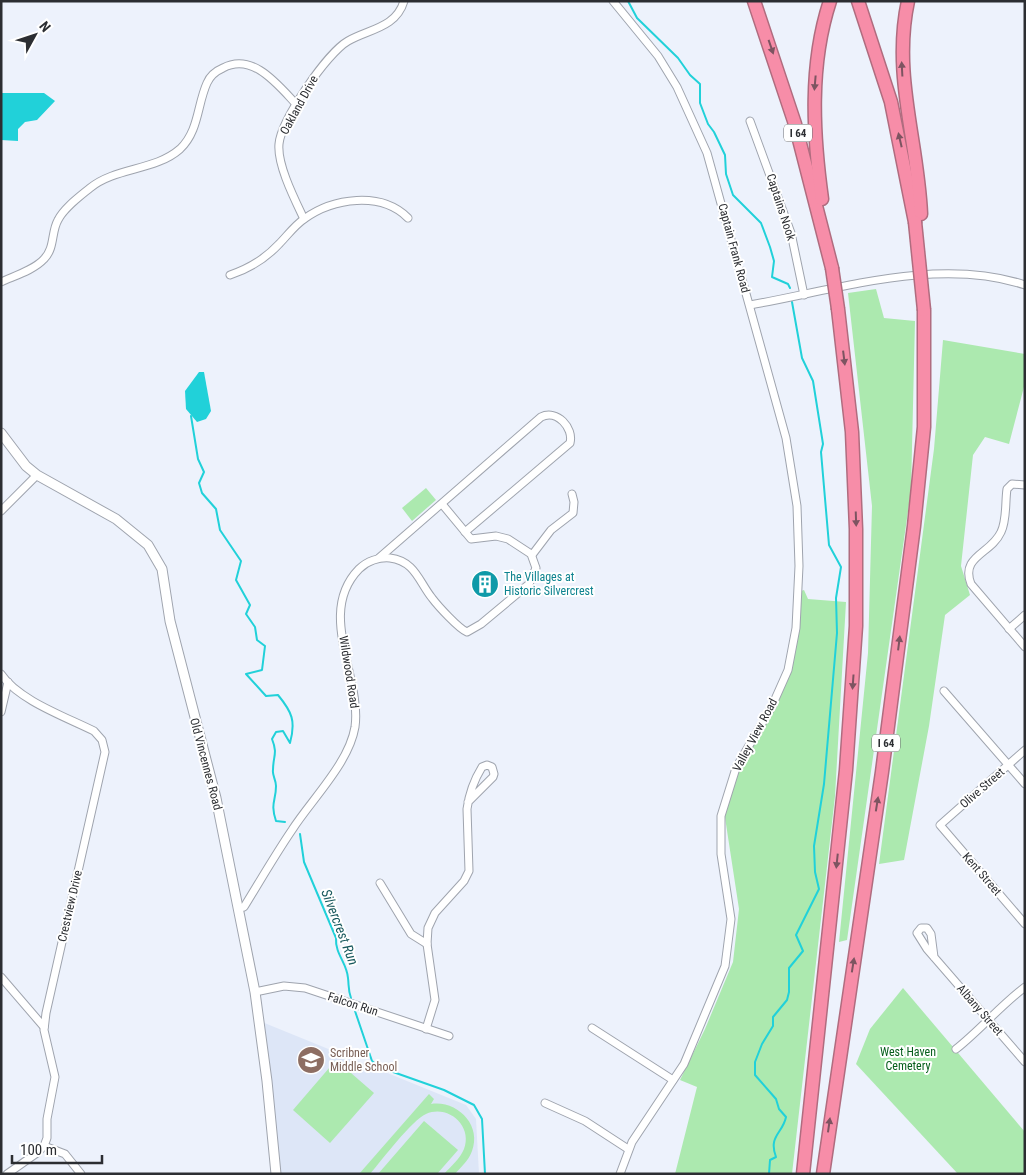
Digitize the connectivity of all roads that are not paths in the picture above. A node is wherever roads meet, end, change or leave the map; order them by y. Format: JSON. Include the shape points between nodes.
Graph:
{"nodes":[{"id":1,"x":404,"y":1,"type":"edge"},
{"id":2,"x":613,"y":1,"type":"edge"},
{"id":3,"x":754,"y":1,"type":"edge"},
{"id":4,"x":830,"y":1,"type":"edge"},
{"id":5,"x":858,"y":1,"type":"edge"},
{"id":6,"x":908,"y":1,"type":"edge"},
{"id":7,"x":297,"y":105,"type":"junction"},
{"id":8,"x":750,"y":121,"type":"dead end"},
{"id":9,"x":408,"y":218,"type":"dead end"},
{"id":10,"x":304,"y":219,"type":"junction"},
{"id":11,"x":918,"y":222,"type":"junction"},
{"id":12,"x":832,"y":268,"type":"junction"},
{"id":13,"x":230,"y":275,"type":"dead end"},
{"id":14,"x":1,"y":282,"type":"edge"},
{"id":15,"x":1025,"y":285,"type":"edge"},
{"id":16,"x":804,"y":295,"type":"junction"},
{"id":17,"x":750,"y":305,"type":"junction"},
{"id":18,"x":1,"y":434,"type":"edge"},
{"id":19,"x":37,"y":475,"type":"junction"},
{"id":20,"x":1025,"y":486,"type":"edge"},
{"id":21,"x":572,"y":494,"type":"dead end"},
{"id":22,"x":442,"y":504,"type":"junction"},
{"id":23,"x":1,"y":511,"type":"edge"},
{"id":24,"x":465,"y":532,"type":"junction"},
{"id":25,"x":532,"y":555,"type":"junction"},
{"id":26,"x":379,"y":558,"type":"junction"},
{"id":27,"x":1025,"y":616,"type":"edge"},
{"id":28,"x":1009,"y":629,"type":"junction"},
{"id":29,"x":1025,"y":647,"type":"edge"},
{"id":30,"x":1,"y":674,"type":"edge"},
{"id":31,"x":8,"y":682,"type":"junction"},
{"id":32,"x":944,"y":691,"type":"dead end"},
{"id":33,"x":1,"y":712,"type":"edge"},
{"id":34,"x":1025,"y":750,"type":"edge"},
{"id":35,"x":1008,"y":765,"type":"junction"},
{"id":36,"x":1025,"y":784,"type":"edge"},
{"id":37,"x":468,"y":802,"type":"junction"},
{"id":38,"x":940,"y":825,"type":"joint"},
{"id":39,"x":380,"y":883,"type":"dead end"},
{"id":40,"x":239,"y":908,"type":"junction"},
{"id":41,"x":1025,"y":924,"type":"edge"},
{"id":42,"x":427,"y":944,"type":"junction"},
{"id":43,"x":934,"y":957,"type":"dead end"},
{"id":44,"x":1,"y":977,"type":"edge"},
{"id":45,"x":1025,"y":987,"type":"edge"},
{"id":46,"x":254,"y":992,"type":"junction"},
{"id":47,"x":988,"y":1020,"type":"junction"},
{"id":48,"x":44,"y":1028,"type":"junction"},
{"id":49,"x":592,"y":1028,"type":"dead end"},
{"id":50,"x":426,"y":1029,"type":"junction"},
{"id":51,"x":449,"y":1036,"type":"dead end"},
{"id":52,"x":956,"y":1049,"type":"dead end"},
{"id":53,"x":1025,"y":1062,"type":"edge"},
{"id":54,"x":674,"y":1080,"type":"junction"},
{"id":55,"x":545,"y":1104,"type":"dead end"},
{"id":56,"x":44,"y":1146,"type":"junction"},
{"id":57,"x":628,"y":1149,"type":"junction"},
{"id":58,"x":7,"y":1174,"type":"edge"},
{"id":59,"x":81,"y":1174,"type":"edge"},
{"id":60,"x":276,"y":1174,"type":"edge"},
{"id":61,"x":620,"y":1174,"type":"edge"},
{"id":62,"x":803,"y":1174,"type":"edge"},
{"id":63,"x":823,"y":1174,"type":"edge"}],
"edges":[{"from":1,"to":7,"type":"street","name":"Oakland Drive","via":[[394,20],[336,50],[313,76]]},
{"from":2,"to":17,"type":"street","name":"Captain Frank Road","via":[[658,56],[689,109],[707,153]]},
{"from":3,"to":12,"type":"highway","number":"I 64","one_way":true,"via":[[795,124]]},
{"from":4,"to":12,"type":"highway","one_way":true,"via":[[816,72],[814,117]]},
{"from":11,"to":5,"type":"highway","number":"I 64","one_way":true,"via":[[893,111]]},
{"from":11,"to":6,"type":"highway","one_way":true,"via":[[920,191],[903,78],[902,42]]},
{"from":7,"to":10,"type":"street","name":"Oakland Drive","via":[[282,132],[279,145],[289,185]]},
{"from":7,"to":14,"type":"street","via":[[256,67],[242,63],[221,68],[207,84],[193,129],[182,147],[165,158],[90,188],[60,215],[44,259]]},
{"from":8,"to":16,"type":"street","name":"Captains Nook","via":[[789,226]]},
{"from":9,"to":10,"type":"street","via":[[387,204],[360,201],[341,203]]},
{"from":10,"to":13,"type":"street","via":[[258,261]]},
{"from":63,"to":11,"type":"highway","number":"I 64","one_way":true,"bridge":true,"via":[[883,765],[917,501],[925,402],[924,292]]},
{"from":12,"to":62,"type":"highway","number":"I 64","one_way":true,"bridge":true,"via":[[852,432],[856,529],[855,636],[846,770]]},
{"from":15,"to":16,"type":"street","name":"Captain Frank Road","via":[[991,277],[954,274],[857,284]]},
{"from":16,"to":17,"type":"street","name":"Captain Frank Road"},
{"from":17,"to":54,"type":"street","name":"Valley View Road","via":[[786,438],[795,486],[799,566],[796,628],[785,679],[739,763],[726,797],[719,835],[731,910],[727,957],[711,1004]]},
{"from":18,"to":19,"type":"street","name":"Old Vincennes Road"},
{"from":19,"to":23,"type":"street"},
{"from":19,"to":40,"type":"street","name":"Old Vincennes Road","via":[[116,519],[142,539],[159,561],[170,621],[216,798]]},
{"from":20,"to":28,"type":"street","via":[[1012,484],[1007,489],[1003,529],[991,545],[969,564],[966,574]]},
{"from":21,"to":25,"type":"street","via":[[573,513],[551,530]]},
{"from":22,"to":24,"type":"street"},
{"from":22,"to":24,"type":"street","name":"Wildwood Road","via":[[541,416],[555,415],[568,428],[571,438],[567,447]]},
{"from":22,"to":26,"type":"street","name":"Wildwood Road"},
{"from":24,"to":25,"type":"street","via":[[471,539],[502,537]]},
{"from":25,"to":26,"type":"street","via":[[536,568],[532,580],[470,632],[461,629],[435,601],[416,572],[405,563]]},
{"from":26,"to":40,"type":"street","name":"Wildwood Road","via":[[363,565],[353,577],[342,608],[342,637],[355,705],[355,726],[350,742],[339,764],[292,829],[244,907]]},
{"from":27,"to":28,"type":"street"},
{"from":28,"to":29,"type":"street"},
{"from":30,"to":31,"type":"street","name":"Crestview Drive"},
{"from":31,"to":33,"type":"street"},
{"from":31,"to":48,"type":"street","name":"Crestview Drive","via":[[24,695],[94,731],[102,740],[105,752]]},
{"from":32,"to":35,"type":"street"},
{"from":34,"to":35,"type":"street","name":"Olive Street"},
{"from":35,"to":36,"type":"street"},
{"from":35,"to":38,"type":"street","name":"Olive Street"},
{"from":37,"to":37,"type":"street","via":[[493,778],[492,767],[486,765],[481,768]]},
{"from":37,"to":42,"type":"street","via":[[469,871],[431,918]]},
{"from":38,"to":41,"type":"street","name":"Kent Street"},
{"from":39,"to":42,"type":"street","via":[[411,934]]},
{"from":40,"to":46,"type":"street","name":"Old Vincennes Road"},
{"from":42,"to":50,"type":"street","via":[[435,1000]]},
{"from":43,"to":47,"type":"street","name":"Albany Street"},
{"from":44,"to":48,"type":"street"},
{"from":45,"to":47,"type":"street","via":[[1001,1005]]},
{"from":46,"to":50,"type":"street","name":"Falcon Run","via":[[295,986]]},
{"from":46,"to":60,"type":"street","name":"Old Vincennes Road"},
{"from":47,"to":52,"type":"street"},
{"from":47,"to":53,"type":"street","name":"Albany Street"},
{"from":48,"to":56,"type":"street","name":"Crestview Drive","via":[[55,1077]]},
{"from":49,"to":54,"type":"street"},
{"from":50,"to":51,"type":"street","name":"Falcon Run"},
{"from":54,"to":57,"type":"street","name":"Valley View Road"},
{"from":55,"to":57,"type":"street","via":[[585,1121]]},
{"from":56,"to":58,"type":"street"},
{"from":56,"to":59,"type":"street","via":[[65,1154]]},
{"from":57,"to":61,"type":"street","name":"Valley View Road"}]}
